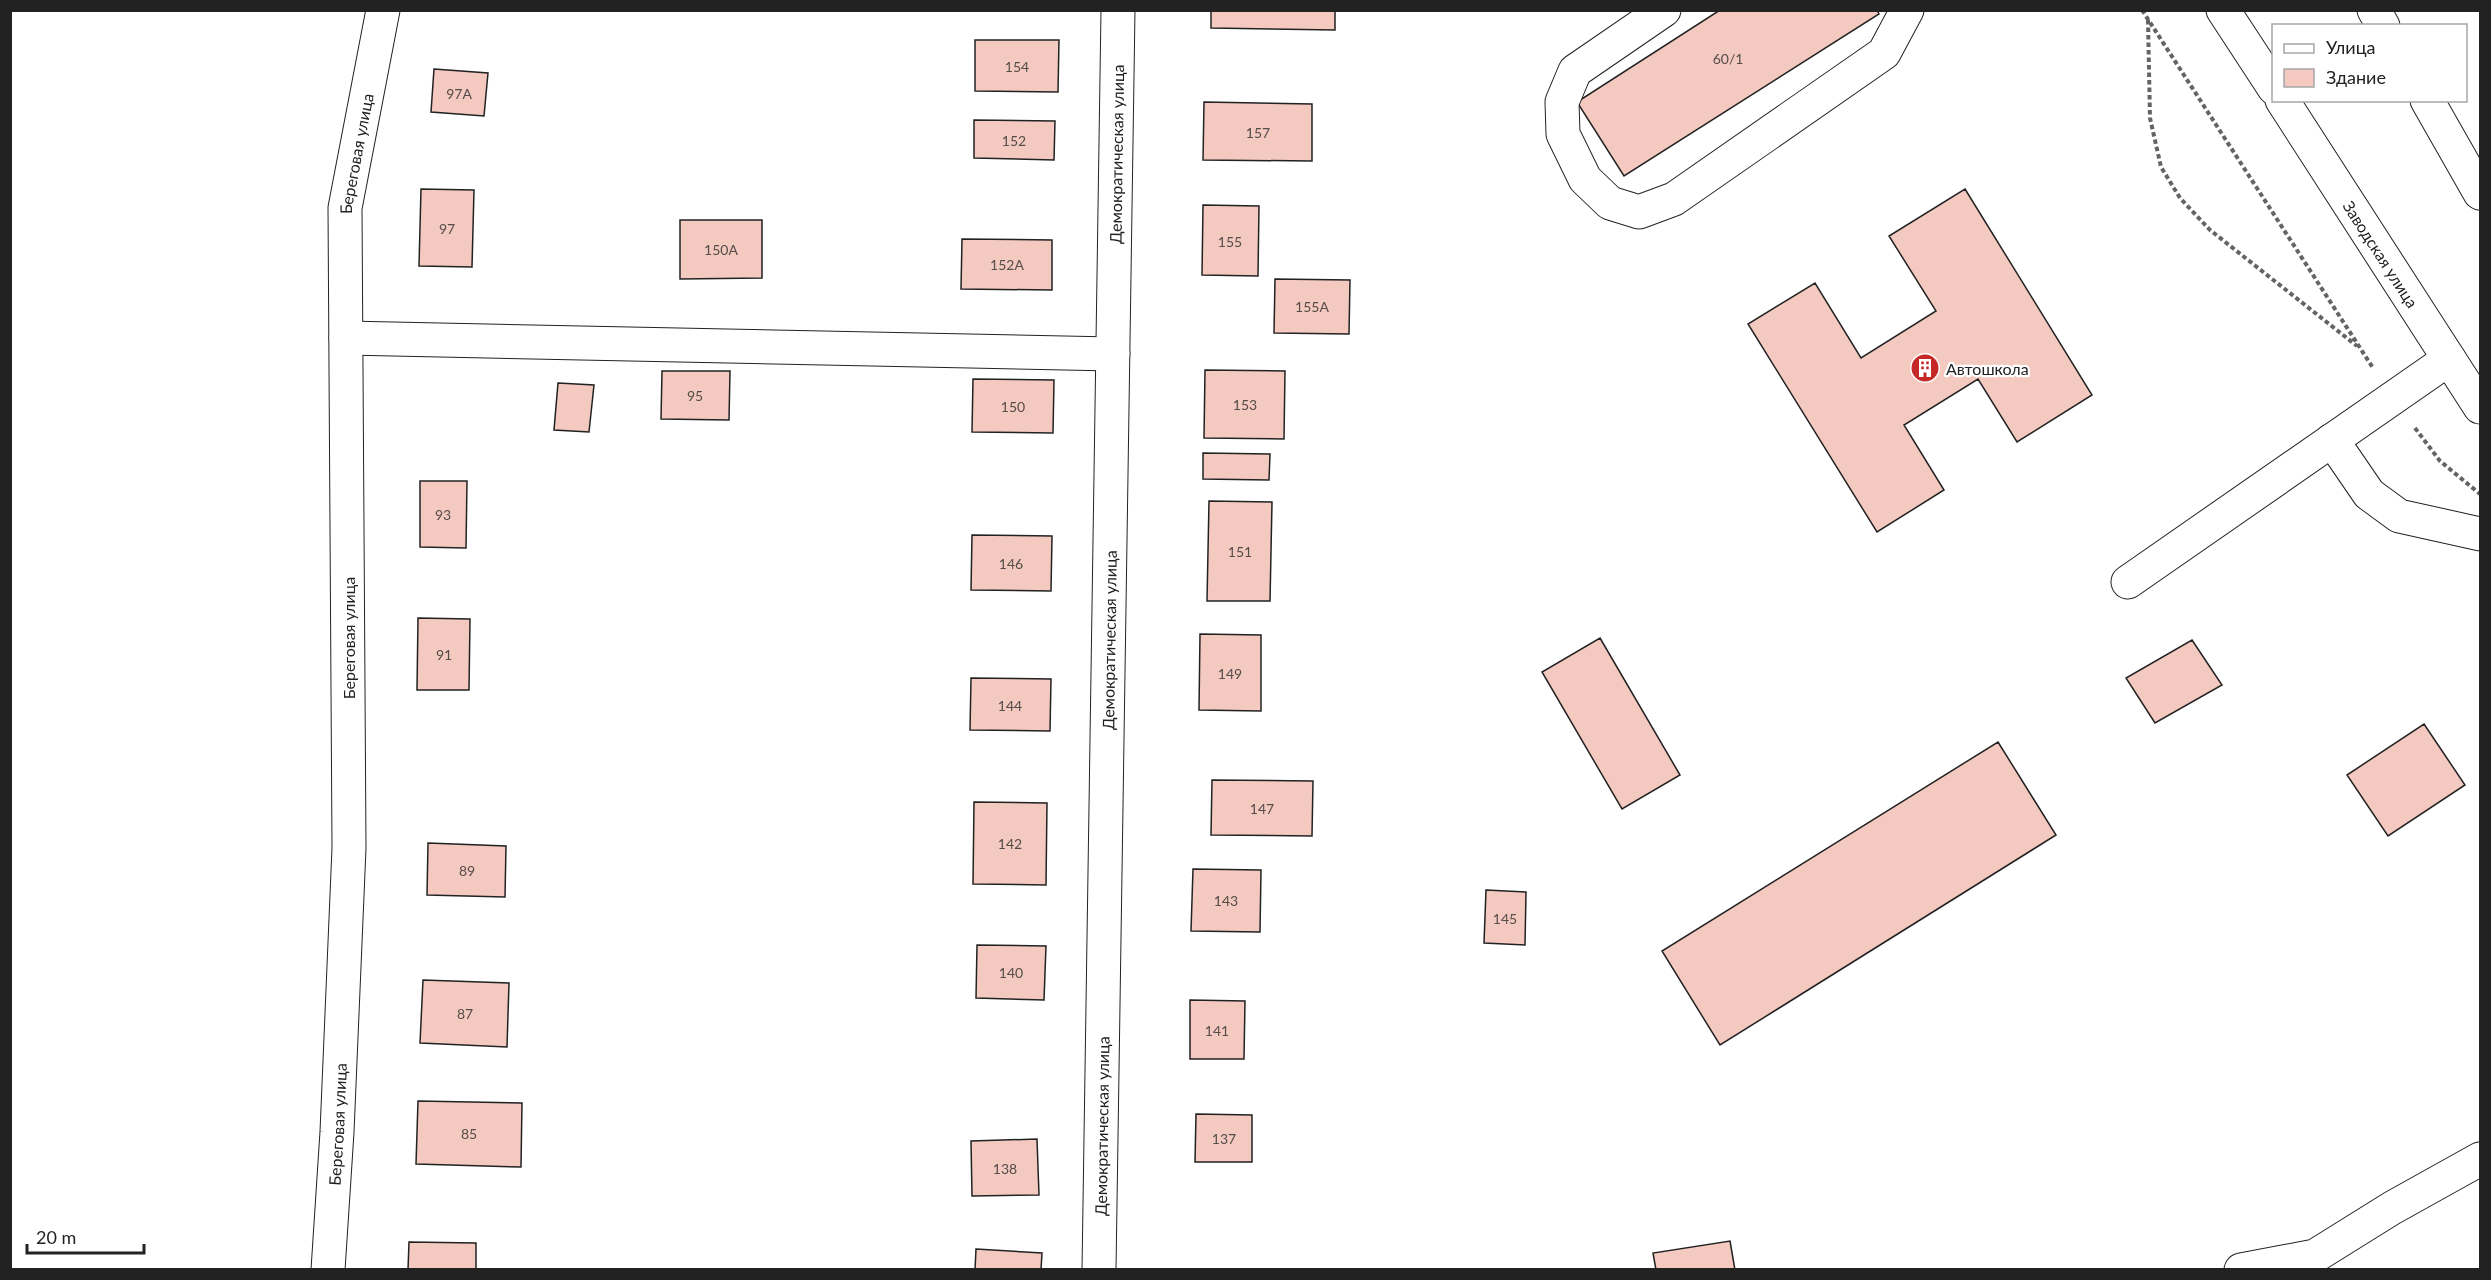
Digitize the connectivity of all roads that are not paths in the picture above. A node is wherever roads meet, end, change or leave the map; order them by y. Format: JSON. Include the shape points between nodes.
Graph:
{"nodes":[{"id":1,"x":383,"y":10,"type":"edge"},
{"id":2,"x":1118,"y":10,"type":"edge"},
{"id":3,"x":1664,"y":10,"type":"edge"},
{"id":4,"x":1907,"y":10,"type":"edge"},
{"id":5,"x":2223,"y":10,"type":"edge"},
{"id":6,"x":2374,"y":10,"type":"edge"},
{"id":7,"x":2382,"y":24,"type":"edge"},
{"id":8,"x":2272,"y":85,"type":"edge"},
{"id":9,"x":2283,"y":102,"type":"edge"},
{"id":10,"x":2428,"y":102,"type":"edge"},
{"id":11,"x":2481,"y":193,"type":"edge"},
{"id":12,"x":346,"y":338,"type":"junction"},
{"id":13,"x":1113,"y":354,"type":"junction"},
{"id":14,"x":2449,"y":359,"type":"junction"},
{"id":15,"x":2481,"y":408,"type":"edge"},
{"id":16,"x":2332,"y":440,"type":"junction"},
{"id":17,"x":2481,"y":534,"type":"edge"},
{"id":18,"x":2128,"y":582,"type":"dead end"},
{"id":19,"x":2481,"y":1159,"type":"edge"},
{"id":20,"x":328,"y":1269,"type":"edge"},
{"id":21,"x":1099,"y":1269,"type":"edge"},
{"id":22,"x":2241,"y":1269,"type":"edge"}],
"edges":[{"from":1,"to":12,"type":"street","name":"Береговая улица","via":[[345,208]]},
{"from":2,"to":13,"type":"street","name":"Демократическая улица"},
{"from":3,"to":4,"type":"street","via":[[1575,71],[1562,102],[1563,134],[1585,179],[1610,202],[1639,212],[1674,199],[1884,53]]},
{"from":5,"to":8,"type":"street"},
{"from":6,"to":7,"type":"street"},
{"from":9,"to":14,"type":"street","name":"Заводская улица"},
{"from":10,"to":11,"type":"street"},
{"from":12,"to":13,"type":"street"},
{"from":12,"to":20,"type":"street","name":"Береговая улица","via":[[349,848]]},
{"from":13,"to":21,"type":"street","name":"Демократическая улица"},
{"from":14,"to":15,"type":"street","name":"Заводская улица"},
{"from":14,"to":16,"type":"street"},
{"from":16,"to":17,"type":"street","via":[[2369,494],[2399,516]]},
{"from":16,"to":18,"type":"street"},
{"from":19,"to":22,"type":"street","via":[[2391,1208],[2315,1256]]}]}
